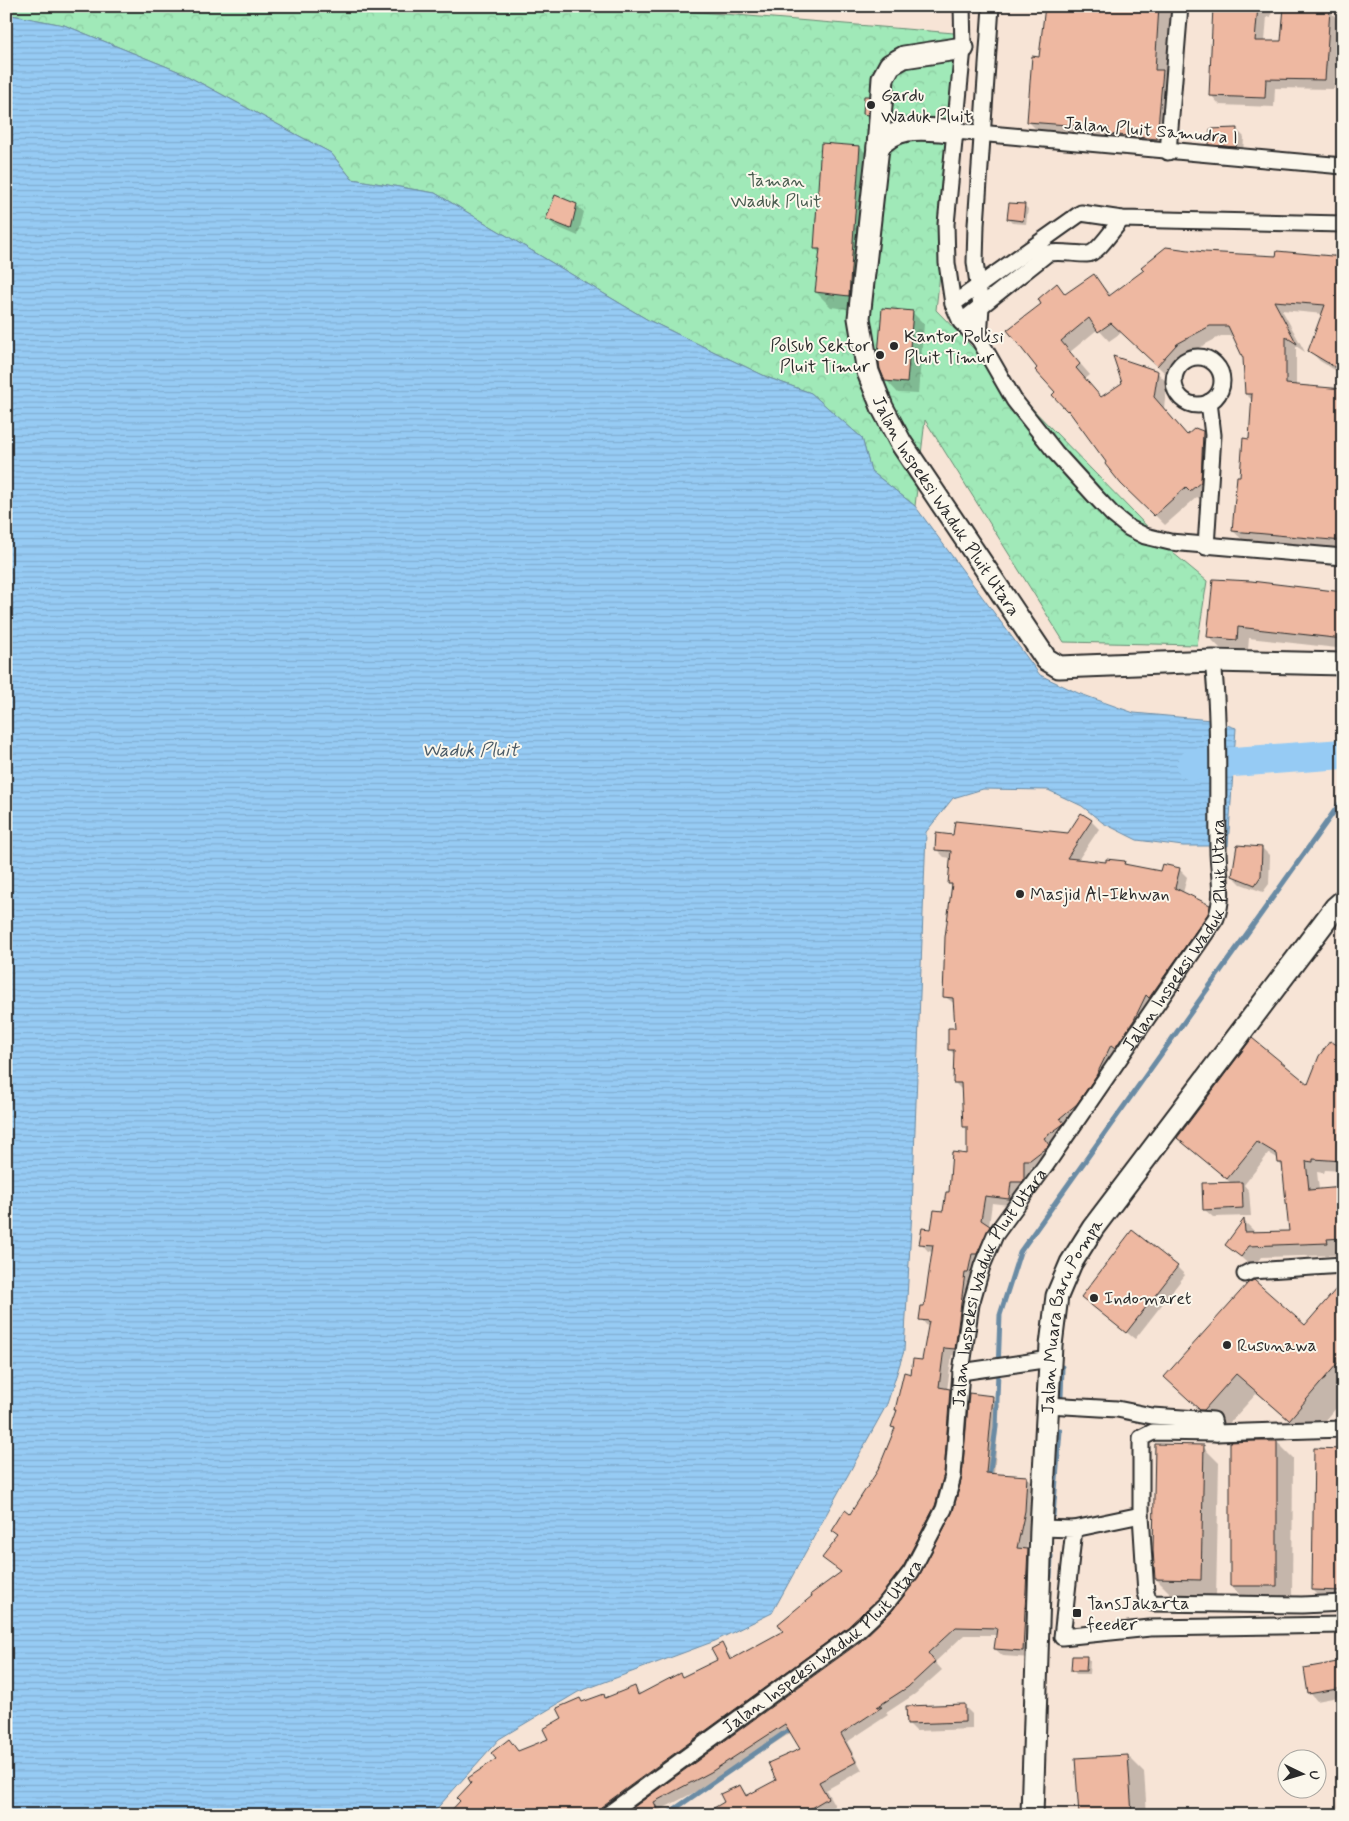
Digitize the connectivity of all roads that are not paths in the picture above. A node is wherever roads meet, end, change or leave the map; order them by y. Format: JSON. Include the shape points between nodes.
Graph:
{"nodes":[{"id":1,"x":962,"y":6,"type":"edge"},
{"id":2,"x":991,"y":6,"type":"edge"},
{"id":3,"x":1180,"y":6,"type":"edge"},
{"id":4,"x":963,"y":48,"type":"junction"},
{"id":5,"x":940,"y":130,"type":"junction"},
{"id":6,"x":983,"y":134,"type":"junction"},
{"id":7,"x":878,"y":148,"type":"junction"},
{"id":8,"x":1168,"y":152,"type":"junction"},
{"id":9,"x":1343,"y":166,"type":"edge"},
{"id":10,"x":1122,"y":219,"type":"junction"},
{"id":11,"x":1343,"y":224,"type":"edge"},
{"id":12,"x":1050,"y":234,"type":"junction"},
{"id":13,"x":1062,"y":250,"type":"junction"},
{"id":14,"x":977,"y":285,"type":"junction"},
{"id":15,"x":954,"y":304,"type":"junction"},
{"id":16,"x":981,"y":306,"type":"junction"},
{"id":17,"x":960,"y":322,"type":"junction"},
{"id":18,"x":979,"y":339,"type":"junction"},
{"id":19,"x":1209,"y":402,"type":"dead end"},
{"id":20,"x":1206,"y":547,"type":"junction"},
{"id":21,"x":1343,"y":557,"type":"edge"},
{"id":22,"x":1213,"y":661,"type":"junction"},
{"id":23,"x":1343,"y":664,"type":"edge"},
{"id":24,"x":1343,"y":901,"type":"edge"},
{"id":25,"x":1343,"y":1265,"type":"edge"},
{"id":26,"x":1245,"y":1274,"type":"dead end"},
{"id":27,"x":1050,"y":1359,"type":"junction"},
{"id":28,"x":961,"y":1372,"type":"junction"},
{"id":29,"x":1048,"y":1405,"type":"junction"},
{"id":30,"x":1343,"y":1429,"type":"edge"},
{"id":31,"x":1216,"y":1433,"type":"junction"},
{"id":32,"x":1141,"y":1515,"type":"junction"},
{"id":33,"x":1046,"y":1528,"type":"junction"},
{"id":34,"x":1074,"y":1529,"type":"junction"},
{"id":35,"x":1343,"y":1603,"type":"edge"},
{"id":36,"x":1343,"y":1624,"type":"edge"},
{"id":37,"x":608,"y":1815,"type":"edge"},
{"id":38,"x":1032,"y":1815,"type":"edge"}],
"edges":[{"from":1,"to":4,"type":"street"},
{"from":2,"to":6,"type":"street"},
{"from":3,"to":8,"type":"street"},
{"from":4,"to":5,"type":"street"},
{"from":4,"to":7,"type":"street","name":"Jalan Inspeksi Waduk Pluit Utara","via":[[904,57],[890,65],[883,78]]},
{"from":5,"to":6,"type":"street","name":"Jalan Pluit Samudra I"},
{"from":5,"to":7,"type":"street","via":[[897,132]]},
{"from":5,"to":15,"type":"street","via":[[947,263]]},
{"from":6,"to":8,"type":"street","name":"Jalan Pluit Samudra I"},
{"from":6,"to":14,"type":"street","via":[[976,234]]},
{"from":7,"to":22,"type":"street","name":"Jalan Inspeksi Waduk Pluit Utara","via":[[859,318],[868,372],[901,443],[1052,664],[1059,667]]},
{"from":8,"to":9,"type":"street","name":"Jalan Pluit Samudra I"},
{"from":10,"to":11,"type":"street"},
{"from":10,"to":12,"type":"street","via":[[1081,213]]},
{"from":10,"to":13,"type":"street","via":[[1097,250],[1089,254]]},
{"from":12,"to":13,"type":"street"},
{"from":12,"to":14,"type":"street"},
{"from":13,"to":16,"type":"street","via":[[1048,253]]},
{"from":14,"to":15,"type":"street"},
{"from":14,"to":16,"type":"street"},
{"from":15,"to":17,"type":"street"},
{"from":16,"to":17,"type":"street"},
{"from":16,"to":18,"type":"street"},
{"from":17,"to":18,"type":"street"},
{"from":18,"to":20,"type":"street","via":[[1014,400],[1113,516],[1145,536]]},
{"from":19,"to":20,"type":"street","via":[[1212,435]]},
{"from":20,"to":21,"type":"street"},
{"from":22,"to":23,"type":"street","name":"Jalan Inspeksi Waduk Pluit Utara"},
{"from":22,"to":28,"type":"street","name":"Jalan Inspeksi Waduk Pluit Utara","via":[[1218,707],[1221,900],[1216,918],[995,1235],[971,1304]]},
{"from":24,"to":27,"type":"street","name":"Jalan Muara Baru Pompa","via":[[1298,955],[1093,1228],[1071,1263],[1057,1296]]},
{"from":25,"to":26,"type":"street"},
{"from":27,"to":28,"type":"street"},
{"from":27,"to":29,"type":"street","name":"Jalan Muara Baru Pompa"},
{"from":28,"to":37,"type":"street","name":"Jalan Inspeksi Waduk Pluit Utara","via":[[953,1476],[944,1509],[911,1572],[885,1605],[854,1634]]},
{"from":29,"to":31,"type":"street","via":[[1213,1420]]},
{"from":29,"to":33,"type":"street","name":"Jalan Muara Baru Pompa"},
{"from":30,"to":31,"type":"street"},
{"from":31,"to":32,"type":"street","via":[[1154,1432],[1141,1438]]},
{"from":32,"to":34,"type":"street"},
{"from":32,"to":35,"type":"street","via":[[1146,1593],[1153,1603]]},
{"from":33,"to":34,"type":"street"},
{"from":33,"to":38,"type":"street","name":"Jalan Muara Baru Pompa"},
{"from":34,"to":36,"type":"street","via":[[1062,1637],[1150,1628]]}]}
